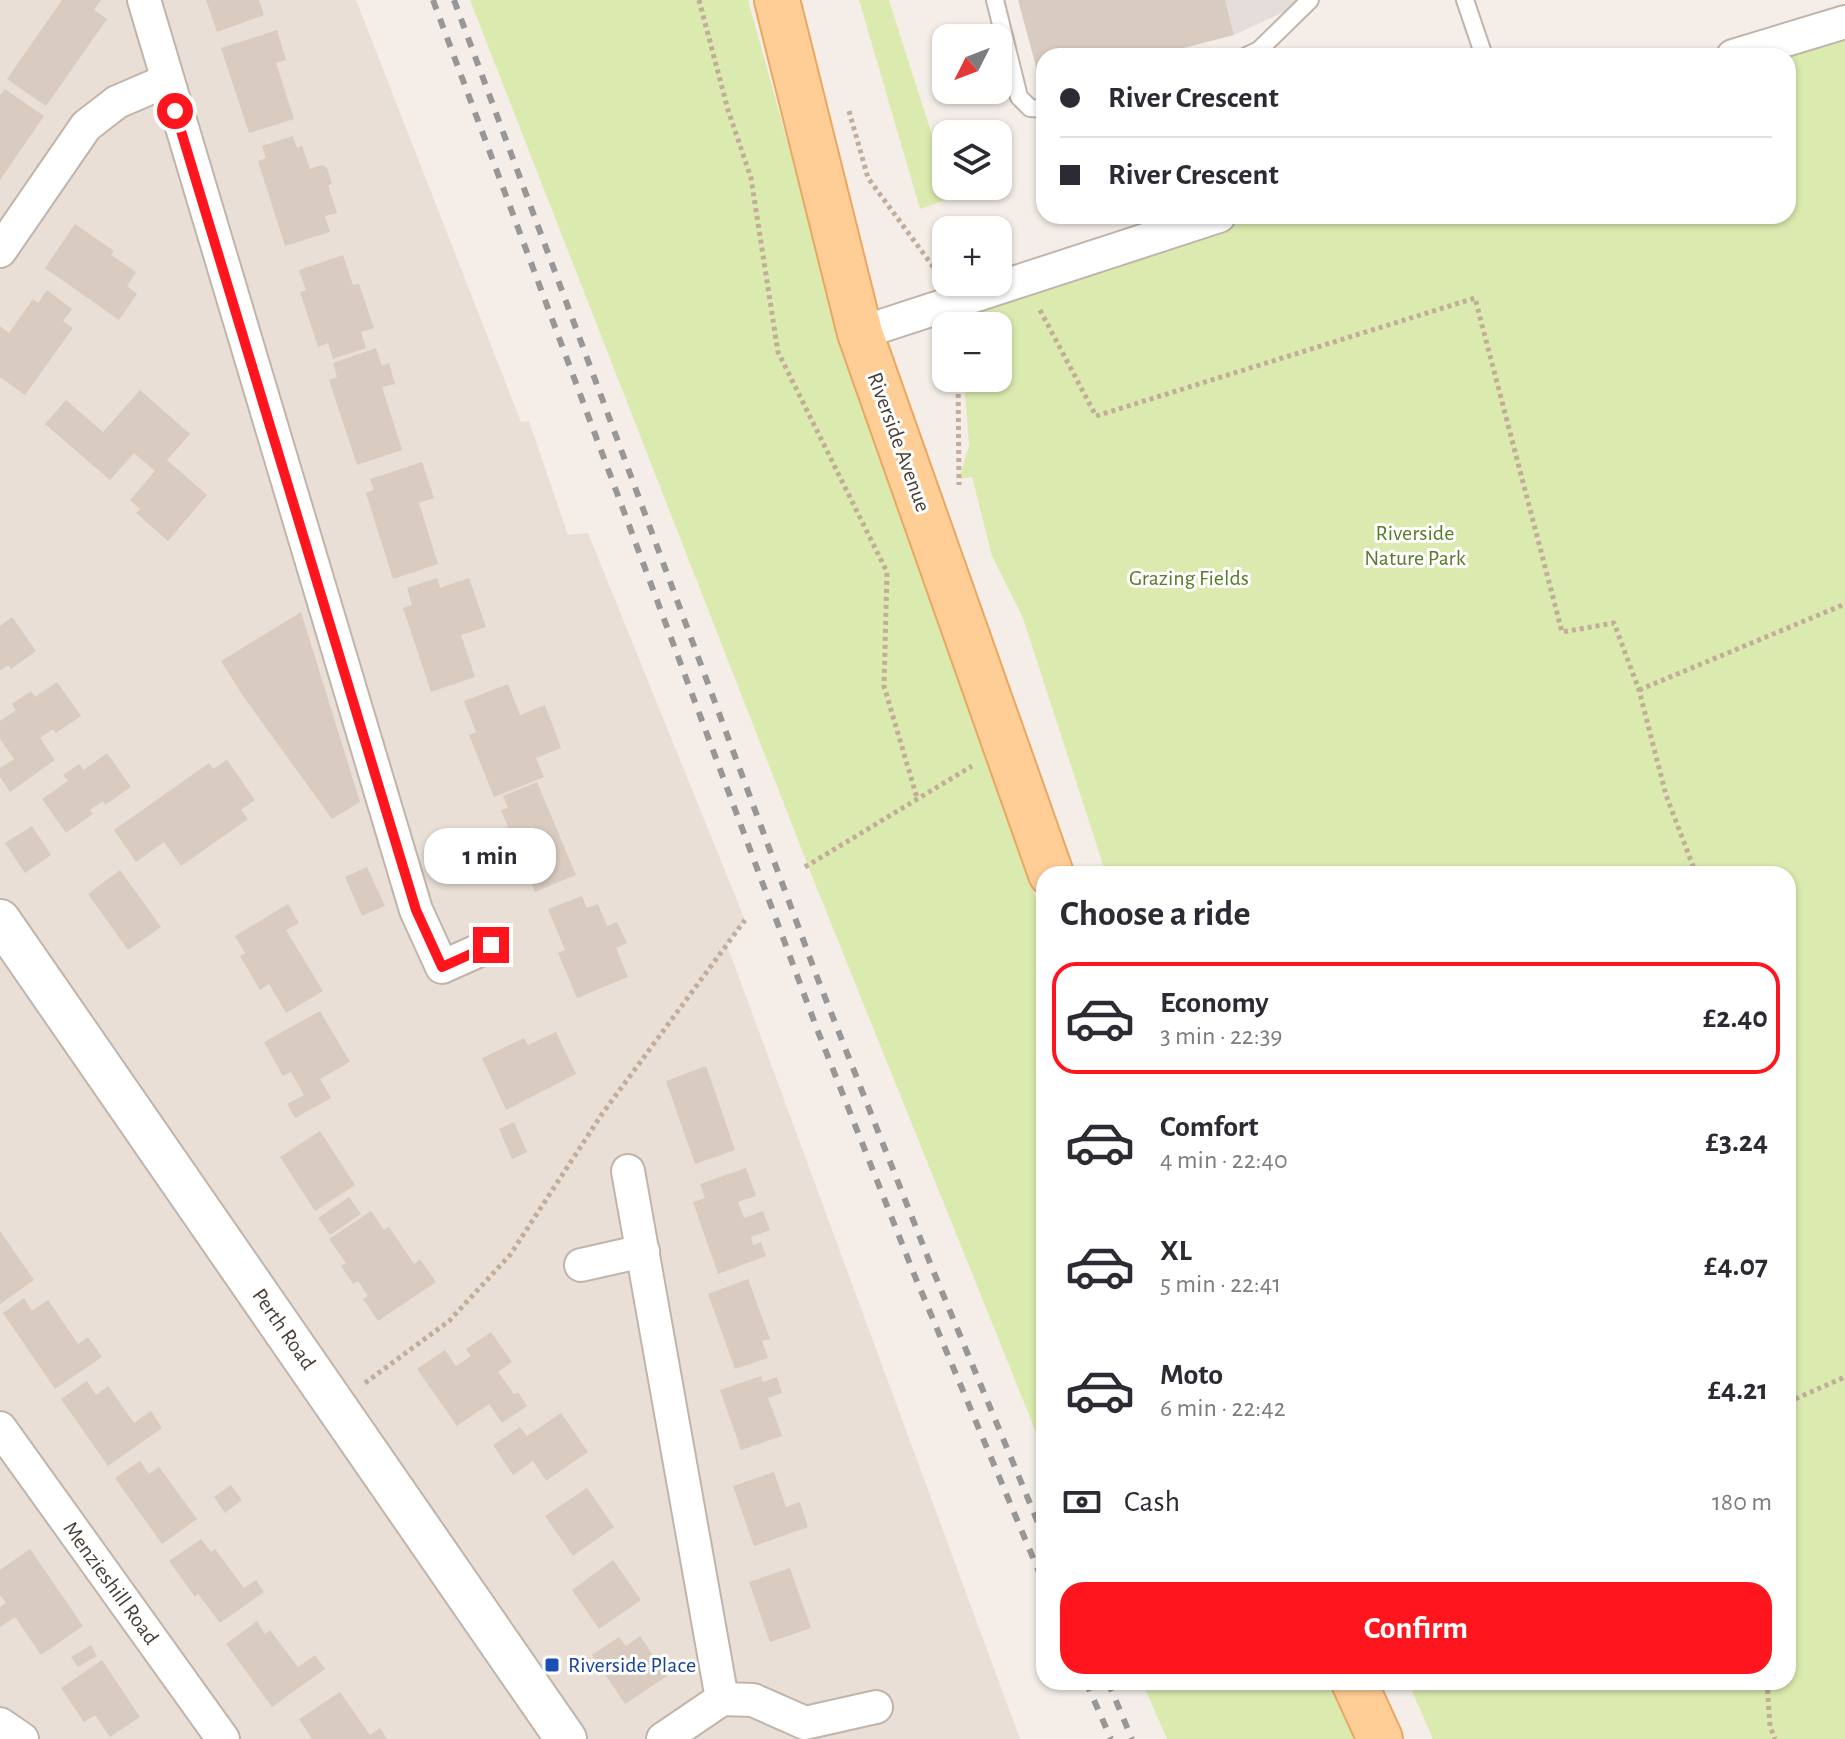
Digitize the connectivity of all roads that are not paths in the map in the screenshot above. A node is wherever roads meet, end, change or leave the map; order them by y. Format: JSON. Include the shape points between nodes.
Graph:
{"nodes":[{"id":1,"x":144,"y":0,"type":"edge"},
{"id":2,"x":777,"y":0,"type":"edge"},
{"id":3,"x":995,"y":0,"type":"edge"},
{"id":4,"x":1310,"y":0,"type":"edge"},
{"id":5,"x":1465,"y":0,"type":"edge"},
{"id":6,"x":1845,"y":22,"type":"edge"},
{"id":7,"x":1261,"y":48,"type":"edge"},
{"id":8,"x":1481,"y":48,"type":"edge"},
{"id":9,"x":1759,"y":48,"type":"edge"},
{"id":10,"x":166,"y":81,"type":"junction"},
{"id":11,"x":1036,"y":108,"type":"edge"},
{"id":12,"x":1194,"y":224,"type":"edge"},
{"id":13,"x":0,"y":251,"type":"edge"},
{"id":14,"x":860,"y":333,"type":"junction"},
{"id":15,"x":1048,"y":866,"type":"edge"},
{"id":16,"x":0,"y":920,"type":"edge"},
{"id":17,"x":491,"y":945,"type":"dead end"},
{"id":18,"x":628,"y":1171,"type":"dead end"},
{"id":19,"x":643,"y":1251,"type":"junction"},
{"id":20,"x":581,"y":1265,"type":"dead end"},
{"id":21,"x":0,"y":1428,"type":"edge"},
{"id":22,"x":1358,"y":1690,"type":"edge"},
{"id":23,"x":722,"y":1699,"type":"junction"},
{"id":24,"x":876,"y":1707,"type":"dead end"},
{"id":25,"x":0,"y":1724,"type":"edge"},
{"id":26,"x":22,"y":1739,"type":"edge"},
{"id":27,"x":223,"y":1739,"type":"edge"},
{"id":28,"x":566,"y":1739,"type":"edge"},
{"id":29,"x":663,"y":1739,"type":"edge"},
{"id":30,"x":1380,"y":1739,"type":"edge"}],
"edges":[{"from":1,"to":10,"type":"street"},
{"from":2,"to":14,"type":"main road","name":"Riverside Avenue"},
{"from":3,"to":11,"type":"lane","via":[[1019,97]]},
{"from":4,"to":7,"type":"lane"},
{"from":5,"to":8,"type":"lane"},
{"from":6,"to":9,"type":"street"},
{"from":10,"to":13,"type":"street","via":[[117,102],[86,126]]},
{"from":10,"to":17,"type":"street","via":[[416,910],[442,967]]},
{"from":12,"to":14,"type":"street"},
{"from":14,"to":15,"type":"main road","name":"Riverside Avenue"},
{"from":16,"to":28,"type":"street","name":"Perth Road"},
{"from":18,"to":19,"type":"street"},
{"from":19,"to":20,"type":"street"},
{"from":19,"to":23,"type":"street"},
{"from":21,"to":27,"type":"street","name":"Menzieshill Road"},
{"from":22,"to":30,"type":"main road"},
{"from":23,"to":24,"type":"street","via":[[753,1700],[805,1723]]},
{"from":23,"to":29,"type":"street"},
{"from":25,"to":26,"type":"street"}]}
